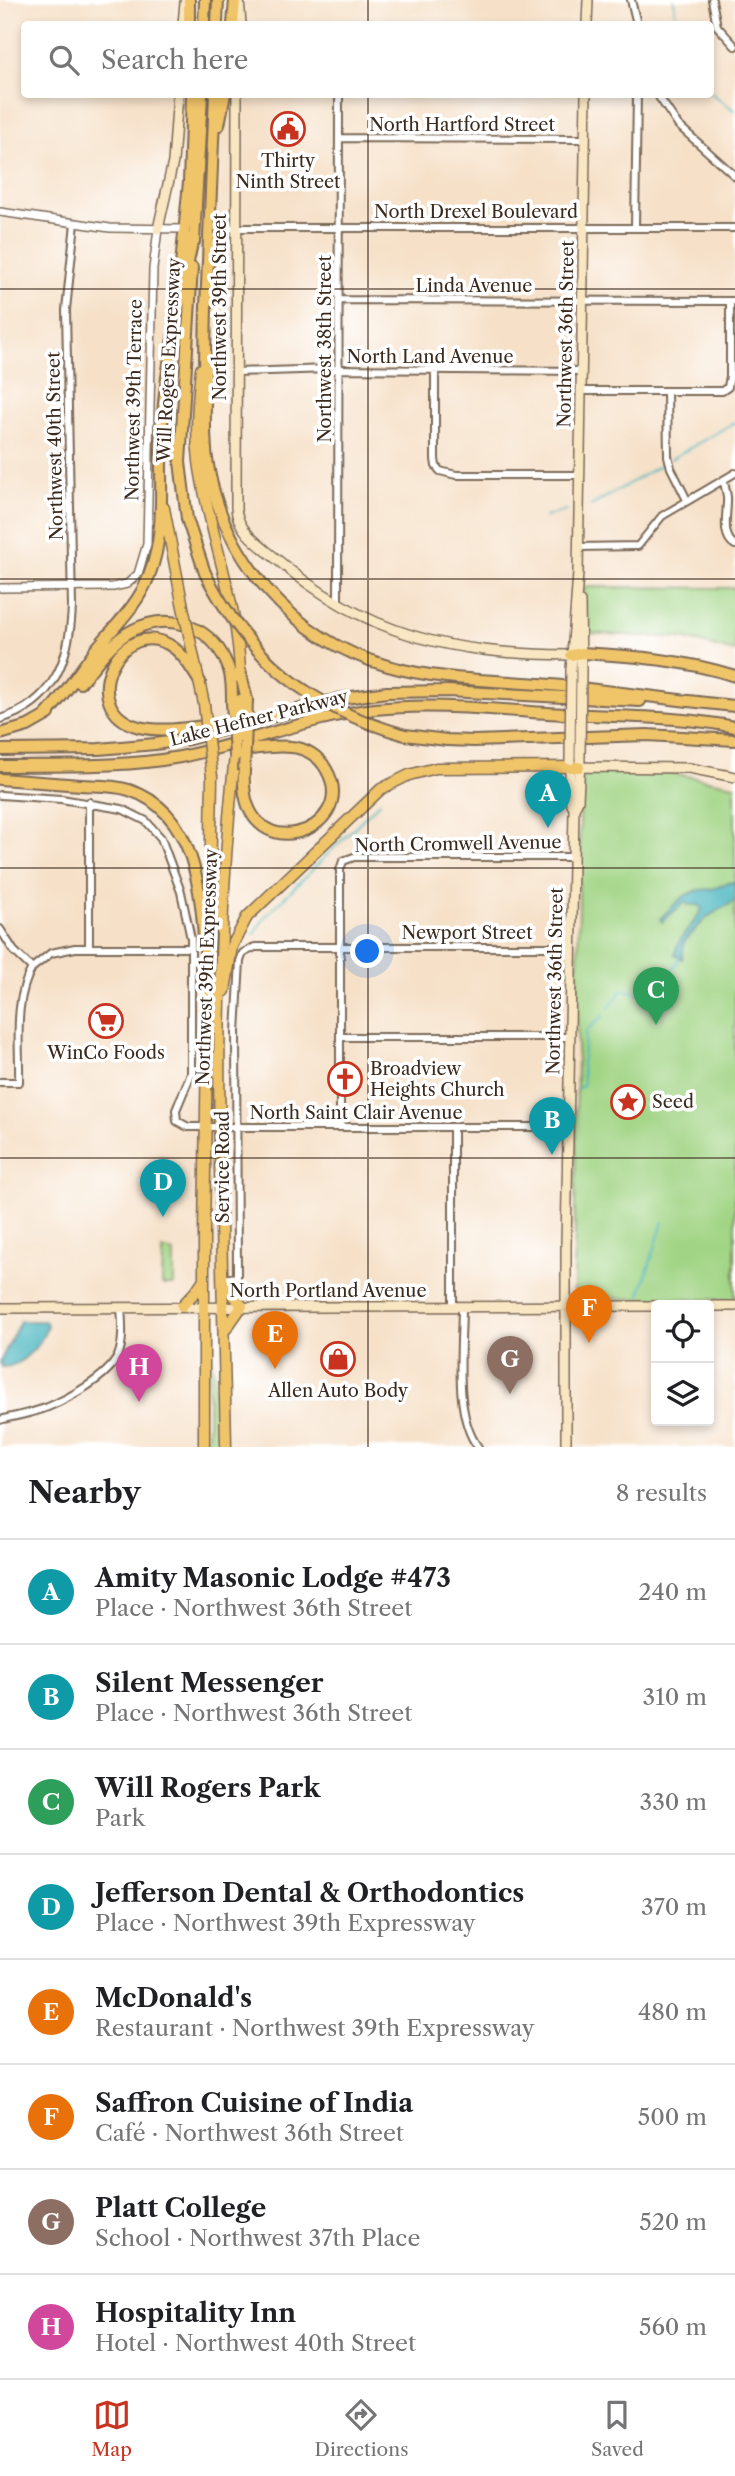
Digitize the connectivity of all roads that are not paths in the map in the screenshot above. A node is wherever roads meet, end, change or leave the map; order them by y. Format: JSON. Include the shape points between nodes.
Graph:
{"nodes":[{"id":1,"x":187,"y":0,"type":"edge"},
{"id":2,"x":205,"y":0,"type":"edge"},
{"id":3,"x":218,"y":0,"type":"edge"},
{"id":4,"x":237,"y":0,"type":"edge"},
{"id":5,"x":588,"y":0,"type":"edge"},
{"id":6,"x":631,"y":0,"type":"edge"},
{"id":7,"x":712,"y":0,"type":"edge"},
{"id":8,"x":184,"y":21,"type":"edge"},
{"id":9,"x":189,"y":21,"type":"edge"},
{"id":10,"x":204,"y":21,"type":"edge"},
{"id":11,"x":217,"y":21,"type":"edge"},
{"id":12,"x":234,"y":21,"type":"edge"},
{"id":13,"x":240,"y":21,"type":"edge"},
{"id":14,"x":587,"y":21,"type":"edge"},
{"id":15,"x":636,"y":21,"type":"edge"},
{"id":16,"x":735,"y":46,"type":"edge"},
{"id":17,"x":178,"y":98,"type":"edge"},
{"id":18,"x":192,"y":98,"type":"edge"},
{"id":19,"x":202,"y":98,"type":"edge"},
{"id":20,"x":215,"y":98,"type":"edge"},
{"id":21,"x":224,"y":98,"type":"edge"},
{"id":22,"x":237,"y":98,"type":"edge"},
{"id":23,"x":339,"y":98,"type":"edge"},
{"id":24,"x":586,"y":98,"type":"edge"},
{"id":25,"x":637,"y":98,"type":"edge"},
{"id":26,"x":660,"y":98,"type":"edge"},
{"id":27,"x":338,"y":138,"type":"junction"},
{"id":28,"x":585,"y":139,"type":"junction"},
{"id":29,"x":212,"y":163,"type":"junction"},
{"id":30,"x":735,"y":176,"type":"edge"},
{"id":31,"x":0,"y":212,"type":"edge"},
{"id":32,"x":75,"y":223,"type":"junction"},
{"id":33,"x":584,"y":227,"type":"junction"},
{"id":34,"x":218,"y":228,"type":"dead end"},
{"id":35,"x":235,"y":228,"type":"junction"},
{"id":36,"x":339,"y":228,"type":"junction"},
{"id":37,"x":635,"y":228,"type":"junction"},
{"id":38,"x":735,"y":228,"type":"edge"},
{"id":39,"x":158,"y":229,"type":"junction"},
{"id":40,"x":181,"y":229,"type":"dead end"},
{"id":41,"x":194,"y":235,"type":"junction"},
{"id":42,"x":339,"y":300,"type":"junction"},
{"id":43,"x":583,"y":300,"type":"junction"},
{"id":44,"x":733,"y":301,"type":"edge"},
{"id":45,"x":205,"y":325,"type":"junction"},
{"id":46,"x":174,"y":330,"type":"junction"},
{"id":47,"x":339,"y":370,"type":"junction"},
{"id":48,"x":581,"y":371,"type":"junction"},
{"id":49,"x":435,"y":372,"type":"junction"},
{"id":50,"x":236,"y":373,"type":"junction"},
{"id":51,"x":581,"y":391,"type":"junction"},
{"id":52,"x":667,"y":392,"type":"junction"},
{"id":53,"x":735,"y":473,"type":"edge"},
{"id":54,"x":579,"y":475,"type":"junction"},
{"id":55,"x":723,"y":480,"type":"junction"},
{"id":56,"x":162,"y":494,"type":"junction"},
{"id":57,"x":687,"y":500,"type":"junction"},
{"id":58,"x":735,"y":545,"type":"edge"},
{"id":59,"x":578,"y":547,"type":"junction"},
{"id":60,"x":0,"y":588,"type":"edge"},
{"id":61,"x":72,"y":588,"type":"junction"},
{"id":62,"x":338,"y":603,"type":"junction"},
{"id":63,"x":576,"y":654,"type":"junction"},
{"id":64,"x":240,"y":671,"type":"joint"},
{"id":65,"x":735,"y":676,"type":"edge"},
{"id":66,"x":200,"y":682,"type":"junction"},
{"id":67,"x":240,"y":701,"type":"junction"},
{"id":68,"x":703,"y":703,"type":"junction"},
{"id":69,"x":735,"y":706,"type":"edge"},
{"id":70,"x":44,"y":717,"type":"junction"},
{"id":71,"x":0,"y":719,"type":"edge"},
{"id":72,"x":257,"y":720,"type":"junction"},
{"id":73,"x":735,"y":727,"type":"edge"},
{"id":74,"x":0,"y":734,"type":"edge"},
{"id":75,"x":735,"y":740,"type":"edge"},
{"id":76,"x":237,"y":743,"type":"junction"},
{"id":77,"x":0,"y":750,"type":"edge"},
{"id":78,"x":199,"y":753,"type":"junction"},
{"id":79,"x":235,"y":756,"type":"junction"},
{"id":80,"x":575,"y":763,"type":"junction"},
{"id":81,"x":0,"y":766,"type":"edge"},
{"id":82,"x":239,"y":772,"type":"junction"},
{"id":83,"x":735,"y":777,"type":"edge"},
{"id":84,"x":0,"y":779,"type":"edge"},
{"id":85,"x":0,"y":795,"type":"edge"},
{"id":86,"x":89,"y":803,"type":"junction"},
{"id":87,"x":573,"y":857,"type":"junction"},
{"id":88,"x":0,"y":929,"type":"edge"},
{"id":89,"x":572,"y":947,"type":"junction"},
{"id":90,"x":89,"y":948,"type":"junction"},
{"id":91,"x":191,"y":948,"type":"junction"},
{"id":92,"x":340,"y":948,"type":"junction"},
{"id":93,"x":240,"y":957,"type":"joint"},
{"id":94,"x":32,"y":968,"type":"junction"},
{"id":95,"x":208,"y":992,"type":"junction"},
{"id":96,"x":220,"y":1030,"type":"junction"},
{"id":97,"x":340,"y":1037,"type":"junction"},
{"id":98,"x":570,"y":1037,"type":"junction"},
{"id":99,"x":0,"y":1082,"type":"edge"},
{"id":100,"x":205,"y":1127,"type":"junction"},
{"id":101,"x":219,"y":1127,"type":"junction"},
{"id":102,"x":237,"y":1127,"type":"junction"},
{"id":103,"x":340,"y":1127,"type":"junction"},
{"id":104,"x":453,"y":1127,"type":"junction"},
{"id":105,"x":569,"y":1127,"type":"junction"},
{"id":106,"x":204,"y":1278,"type":"junction"},
{"id":107,"x":222,"y":1279,"type":"junction"},
{"id":108,"x":181,"y":1306,"type":"junction"},
{"id":109,"x":242,"y":1306,"type":"junction"},
{"id":110,"x":651,"y":1306,"type":"edge"},
{"id":111,"x":714,"y":1306,"type":"edge"},
{"id":112,"x":735,"y":1306,"type":"edge"},
{"id":113,"x":121,"y":1307,"type":"junction"},
{"id":114,"x":204,"y":1307,"type":"junction"},
{"id":115,"x":224,"y":1307,"type":"junction"},
{"id":116,"x":458,"y":1307,"type":"junction"},
{"id":117,"x":566,"y":1307,"type":"junction"},
{"id":118,"x":0,"y":1308,"type":"edge"},
{"id":119,"x":224,"y":1333,"type":"junction"},
{"id":120,"x":0,"y":1420,"type":"edge"},
{"id":121,"x":204,"y":1447,"type":"edge"},
{"id":122,"x":226,"y":1447,"type":"edge"},
{"id":123,"x":478,"y":1447,"type":"edge"},
{"id":124,"x":566,"y":1447,"type":"edge"}],
"edges":[{"from":1,"to":8,"type":"main road"},
{"from":1,"to":9,"type":"highway"},
{"from":2,"to":10,"type":"highway"},
{"from":3,"to":11,"type":"highway"},
{"from":4,"to":12,"type":"highway"},
{"from":4,"to":13,"type":"main road"},
{"from":5,"to":14,"type":"main road"},
{"from":6,"to":15,"type":"street"},
{"from":7,"to":16,"type":"street","via":[[718,26]]},
{"from":17,"to":39,"type":"main road","via":[[173,162]]},
{"from":18,"to":46,"type":"highway","via":[[189,182]]},
{"from":19,"to":41,"type":"highway","name":"Will Rogers Expressway"},
{"from":20,"to":29,"type":"highway","name":"Will Rogers Expressway"},
{"from":21,"to":29,"type":"highway"},
{"from":22,"to":35,"type":"main road","name":"Northwest 39th Street"},
{"from":23,"to":27,"type":"street","name":"Northwest 38th Street"},
{"from":24,"to":28,"type":"main road","name":"Northwest 36th Street"},
{"from":25,"to":37,"type":"street"},
{"from":26,"to":30,"type":"street","via":[[678,125]]},
{"from":27,"to":28,"type":"street","name":"North Hartford Street"},
{"from":27,"to":36,"type":"street","name":"Northwest 38th Street"},
{"from":28,"to":33,"type":"main road","name":"Northwest 36th Street"},
{"from":29,"to":45,"type":"highway","name":"Will Rogers Expressway"},
{"from":31,"to":32,"type":"street"},
{"from":32,"to":39,"type":"street"},
{"from":32,"to":61,"type":"street","name":"Northwest 40th Street","via":[[66,310]]},
{"from":33,"to":36,"type":"street","name":"North Drexel Boulevard"},
{"from":33,"to":37,"type":"street","name":"North Drexel Boulevard"},
{"from":33,"to":43,"type":"main road","name":"Northwest 36th Street"},
{"from":34,"to":35,"type":"street","name":"North Drexel Boulevard"},
{"from":35,"to":36,"type":"street","name":"North Drexel Boulevard"},
{"from":35,"to":50,"type":"main road","name":"Northwest 39th Street"},
{"from":36,"to":42,"type":"street","name":"Northwest 38th Street"},
{"from":37,"to":38,"type":"street","name":"North Drexel Boulevard"},
{"from":39,"to":40,"type":"street"},
{"from":39,"to":61,"type":"street","name":"Northwest 39th Terrace","via":[[153,269],[147,535],[140,571],[121,586]]},
{"from":41,"to":46,"type":"highway"},
{"from":41,"to":75,"type":"highway","name":"Will Rogers Expressway","bridge":true,"via":[[180,462],[187,519],[205,573],[234,622],[277,670],[333,708],[405,734],[474,741],[647,734]]},
{"from":42,"to":43,"type":"street","name":"Linda Avenue"},
{"from":42,"to":47,"type":"street","name":"Northwest 38th Street"},
{"from":43,"to":44,"type":"street","name":"Linda Avenue"},
{"from":43,"to":48,"type":"main road","name":"Northwest 36th Street"},
{"from":44,"to":52,"type":"street","via":[[728,387],[720,392]]},
{"from":45,"to":64,"type":"highway","via":[[197,449],[232,606]]},
{"from":45,"to":68,"type":"highway","name":"Will Rogers Expressway","via":[[205,444],[219,508],[248,565],[299,621],[350,653],[400,669]]},
{"from":46,"to":56,"type":"highway","via":[[162,426]]},
{"from":47,"to":49,"type":"street","name":"North Land Avenue"},
{"from":47,"to":50,"type":"street","name":"North Land Avenue"},
{"from":47,"to":62,"type":"street","name":"Northwest 38th Street"},
{"from":48,"to":49,"type":"street","name":"North Land Avenue"},
{"from":48,"to":51,"type":"main road","name":"Northwest 36th Street"},
{"from":49,"to":54,"type":"street","via":[[438,470],[450,474]]},
{"from":50,"to":62,"type":"main road","name":"Northwest 39th Street","via":[[238,520],[277,560]]},
{"from":51,"to":52,"type":"street"},
{"from":51,"to":54,"type":"main road","name":"Northwest 36th Street"},
{"from":52,"to":57,"type":"street","via":[[668,456]]},
{"from":53,"to":55,"type":"street"},
{"from":54,"to":59,"type":"main road","name":"Northwest 36th Street"},
{"from":55,"to":57,"type":"street"},
{"from":55,"to":58,"type":"street","via":[[726,532]]},
{"from":56,"to":66,"type":"highway","name":"Northwest 39th Expressway","bridge":true},
{"from":56,"to":70,"type":"highway","via":[[156,554],[144,589]]},
{"from":57,"to":59,"type":"street","via":[[662,516],[638,545]]},
{"from":59,"to":63,"type":"main road","name":"Northwest 36th Street"},
{"from":60,"to":61,"type":"street"},
{"from":61,"to":71,"type":"street","name":"Northwest 40th Street","via":[[61,667],[36,701]]},
{"from":62,"to":63,"type":"main road","via":[[395,630],[459,648]]},
{"from":63,"to":65,"type":"highway","via":[[676,662]]},
{"from":63,"to":80,"type":"main road","name":"Northwest 36th Street","bridge":true},
{"from":64,"to":67,"type":"highway"},
{"from":66,"to":72,"type":"highway","via":[[174,648],[150,640],[134,643],[111,664],[108,698],[125,720],[139,727]]},
{"from":66,"to":95,"type":"highway","name":"Northwest 39th Expressway","bridge":true,"via":[[212,777]]},
{"from":67,"to":70,"type":"highway","via":[[214,643],[193,628],[162,622],[135,629],[117,641]]},
{"from":67,"to":76,"type":"highway","name":"Northwest 39th Expressway","bridge":true},
{"from":67,"to":79,"type":"highway","bridge":true},
{"from":67,"to":82,"type":"highway","bridge":true},
{"from":68,"to":69,"type":"highway","name":"Will Rogers Expressway"},
{"from":68,"to":72,"type":"highway","name":"Lake Hefner Parkway","via":[[411,690],[338,699]]},
{"from":70,"to":74,"type":"highway"},
{"from":72,"to":77,"type":"highway","name":"Lake Hefner Parkway","via":[[138,747]]},
{"from":73,"to":76,"type":"highway","name":"Lake Hefner Parkway","via":[[408,707],[331,717]]},
{"from":76,"to":78,"type":"highway","name":"Lake Hefner Parkway"},
{"from":76,"to":79,"type":"highway","name":"Northwest 39th Expressway","bridge":true},
{"from":78,"to":81,"type":"highway","name":"Lake Hefner Parkway","via":[[106,765]]},
{"from":78,"to":82,"type":"highway","via":[[281,747],[308,752],[322,763],[331,779],[328,809],[303,832],[267,829],[249,809]]},
{"from":79,"to":82,"type":"highway","name":"Northwest 39th Expressway"},
{"from":80,"to":83,"type":"main road","via":[[676,768]]},
{"from":80,"to":87,"type":"main road","name":"Northwest 36th Street","via":[[570,800],[574,808]]},
{"from":80,"to":96,"type":"highway","via":[[436,768],[400,778],[377,792],[242,924],[231,949]]},
{"from":82,"to":96,"type":"highway","name":"Northwest 39th Expressway","via":[[222,902]]},
{"from":84,"to":95,"type":"highway","via":[[118,788],[148,799],[166,814],[183,836],[192,860]]},
{"from":85,"to":86,"type":"street"},
{"from":86,"to":90,"type":"street"},
{"from":86,"to":91,"type":"street","via":[[129,811],[151,825],[164,844],[181,892]]},
{"from":87,"to":89,"type":"main road","name":"Northwest 36th Street"},
{"from":87,"to":92,"type":"street","name":"North Cromwell Avenue","via":[[354,857],[344,861],[340,870]]},
{"from":88,"to":94,"type":"street"},
{"from":89,"to":92,"type":"street","name":"Newport Street"},
{"from":89,"to":98,"type":"main road","name":"Northwest 36th Street"},
{"from":90,"to":91,"type":"street"},
{"from":90,"to":94,"type":"street","via":[[51,953]]},
{"from":91,"to":100,"type":"street","name":"North Saint Clair Avenue","via":[[192,1068],[176,1119],[188,1127]]},
{"from":92,"to":93,"type":"street","name":"Newport Street","via":[[255,947]]},
{"from":92,"to":97,"type":"street"},
{"from":93,"to":102,"type":"street","name":"Service Road"},
{"from":94,"to":99,"type":"street","via":[[20,999],[19,1082]]},
{"from":95,"to":100,"type":"highway","name":"Northwest 39th Expressway"},
{"from":96,"to":101,"type":"highway","name":"Northwest 39th Expressway"},
{"from":97,"to":98,"type":"street"},
{"from":97,"to":103,"type":"street"},
{"from":98,"to":105,"type":"main road","name":"Northwest 36th Street"},
{"from":100,"to":101,"type":"street","name":"North Saint Clair Avenue"},
{"from":100,"to":106,"type":"highway","name":"Northwest 39th Expressway"},
{"from":101,"to":102,"type":"street","name":"North Saint Clair Avenue"},
{"from":101,"to":107,"type":"highway","name":"Northwest 39th Expressway"},
{"from":102,"to":103,"type":"street","name":"North Saint Clair Avenue"},
{"from":102,"to":107,"type":"street","name":"Service Road","via":[[237,1277]]},
{"from":103,"to":104,"type":"street","name":"North Saint Clair Avenue"},
{"from":104,"to":105,"type":"street","name":"North Saint Clair Avenue"},
{"from":104,"to":116,"type":"street"},
{"from":105,"to":117,"type":"main road","name":"Northwest 36th Street"},
{"from":106,"to":108,"type":"highway"},
{"from":106,"to":114,"type":"highway","name":"Northwest 39th Expressway"},
{"from":107,"to":109,"type":"highway"},
{"from":107,"to":115,"type":"highway","name":"Northwest 39th Expressway"},
{"from":108,"to":113,"type":"main road","name":"North Portland Avenue"},
{"from":108,"to":114,"type":"main road","name":"North Portland Avenue"},
{"from":109,"to":115,"type":"main road","name":"North Portland Avenue"},
{"from":109,"to":116,"type":"main road","name":"North Portland Avenue"},
{"from":109,"to":119,"type":"highway"},
{"from":110,"to":117,"type":"main road","name":"North Portland Avenue"},
{"from":111,"to":112,"type":"main road"},
{"from":113,"to":118,"type":"main road","name":"North Portland Avenue"},
{"from":113,"to":120,"type":"street","via":[[118,1355],[110,1367],[47,1408]]},
{"from":114,"to":115,"type":"main road","name":"North Portland Avenue"},
{"from":114,"to":121,"type":"highway","name":"Northwest 39th Expressway"},
{"from":115,"to":119,"type":"highway","name":"Northwest 39th Expressway"},
{"from":116,"to":117,"type":"main road","name":"North Portland Avenue"},
{"from":116,"to":123,"type":"street","via":[[462,1397],[466,1422]]},
{"from":117,"to":124,"type":"main road","name":"Northwest 36th Street"},
{"from":119,"to":122,"type":"highway","name":"Northwest 39th Expressway"}]}
